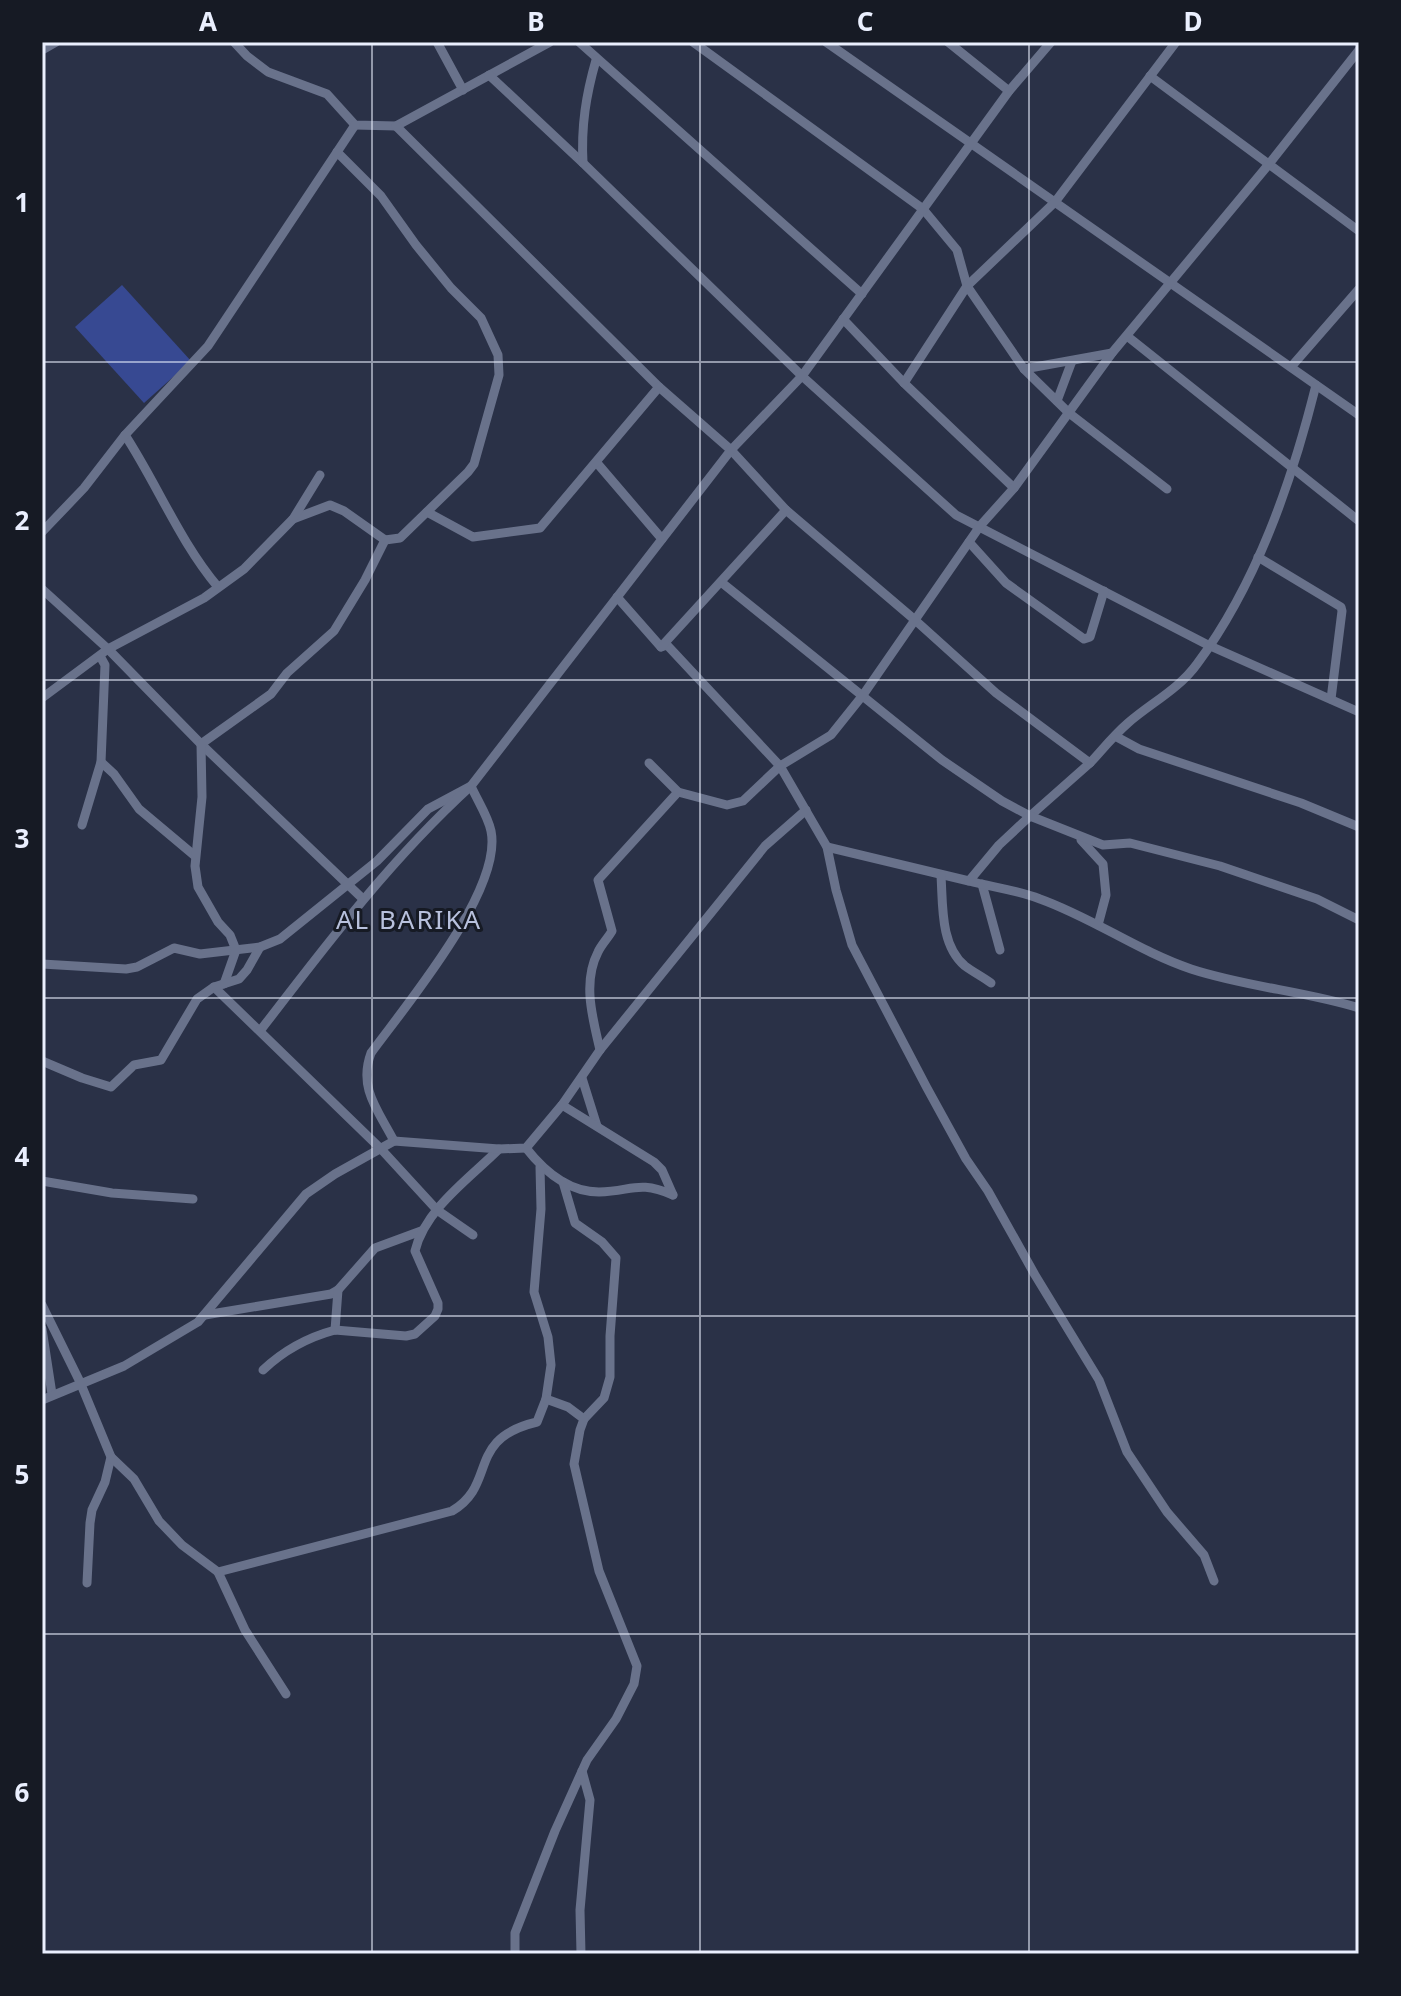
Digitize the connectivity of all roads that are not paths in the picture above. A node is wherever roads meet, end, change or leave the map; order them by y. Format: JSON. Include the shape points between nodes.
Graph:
{"nodes":[{"id":1,"x":56,"y":42,"type":"edge"},
{"id":2,"x":234,"y":42,"type":"edge"},
{"id":3,"x":437,"y":42,"type":"edge"},
{"id":4,"x":550,"y":42,"type":"edge"},
{"id":5,"x":579,"y":42,"type":"edge"},
{"id":6,"x":693,"y":42,"type":"edge"},
{"id":7,"x":826,"y":42,"type":"edge"},
{"id":8,"x":948,"y":42,"type":"edge"},
{"id":9,"x":1051,"y":42,"type":"edge"},
{"id":10,"x":1176,"y":42,"type":"edge"},
{"id":11,"x":42,"y":50,"type":"edge"},
{"id":12,"x":1359,"y":50,"type":"edge"},
{"id":13,"x":596,"y":60,"type":"junction"},
{"id":14,"x":489,"y":75,"type":"junction"},
{"id":15,"x":1150,"y":76,"type":"junction"},
{"id":16,"x":463,"y":90,"type":"junction"},
{"id":17,"x":1009,"y":91,"type":"junction"},
{"id":18,"x":355,"y":125,"type":"junction"},
{"id":19,"x":396,"y":126,"type":"junction"},
{"id":20,"x":581,"y":132,"type":"junction"},
{"id":21,"x":971,"y":143,"type":"junction"},
{"id":22,"x":569,"y":149,"type":"junction"},
{"id":23,"x":337,"y":152,"type":"junction"},
{"id":24,"x":583,"y":163,"type":"junction"},
{"id":25,"x":1269,"y":164,"type":"junction"},
{"id":26,"x":1055,"y":202,"type":"junction"},
{"id":27,"x":923,"y":209,"type":"junction"},
{"id":28,"x":1359,"y":231,"type":"edge"},
{"id":29,"x":960,"y":257,"type":"junction"},
{"id":30,"x":983,"y":270,"type":"junction"},
{"id":31,"x":1171,"y":283,"type":"junction"},
{"id":32,"x":967,"y":286,"type":"junction"},
{"id":33,"x":1359,"y":289,"type":"edge"},
{"id":34,"x":862,"y":294,"type":"junction"},
{"id":35,"x":843,"y":319,"type":"junction"},
{"id":36,"x":1127,"y":336,"type":"junction"},
{"id":37,"x":1112,"y":353,"type":"junction"},
{"id":38,"x":1072,"y":361,"type":"junction"},
{"id":39,"x":1291,"y":367,"type":"junction"},
{"id":40,"x":1024,"y":369,"type":"junction"},
{"id":41,"x":802,"y":376,"type":"junction"},
{"id":42,"x":904,"y":383,"type":"junction"},
{"id":43,"x":1316,"y":385,"type":"junction"},
{"id":44,"x":659,"y":387,"type":"junction"},
{"id":45,"x":1057,"y":401,"type":"junction"},
{"id":46,"x":1069,"y":413,"type":"junction"},
{"id":47,"x":1359,"y":415,"type":"edge"},
{"id":48,"x":125,"y":435,"type":"junction"},
{"id":49,"x":731,"y":450,"type":"junction"},
{"id":50,"x":597,"y":463,"type":"junction"},
{"id":51,"x":1292,"y":468,"type":"junction"},
{"id":52,"x":320,"y":475,"type":"dead end"},
{"id":53,"x":1014,"y":488,"type":"junction"},
{"id":54,"x":1167,"y":489,"type":"dead end"},
{"id":55,"x":786,"y":510,"type":"junction"},
{"id":56,"x":427,"y":512,"type":"junction"},
{"id":57,"x":293,"y":519,"type":"junction"},
{"id":58,"x":1359,"y":521,"type":"edge"},
{"id":59,"x":980,"y":526,"type":"junction"},
{"id":60,"x":42,"y":532,"type":"edge"},
{"id":61,"x":662,"y":539,"type":"junction"},
{"id":62,"x":385,"y":540,"type":"junction"},
{"id":63,"x":969,"y":542,"type":"junction"},
{"id":64,"x":1258,"y":557,"type":"junction"},
{"id":65,"x":721,"y":582,"type":"junction"},
{"id":66,"x":218,"y":587,"type":"junction"},
{"id":67,"x":42,"y":589,"type":"edge"},
{"id":68,"x":1104,"y":591,"type":"junction"},
{"id":69,"x":617,"y":597,"type":"junction"},
{"id":70,"x":915,"y":620,"type":"junction"},
{"id":71,"x":1208,"y":645,"type":"junction"},
{"id":72,"x":661,"y":647,"type":"junction"},
{"id":73,"x":104,"y":652,"type":"junction"},
{"id":74,"x":863,"y":695,"type":"junction"},
{"id":75,"x":42,"y":698,"type":"edge"},
{"id":76,"x":1331,"y":699,"type":"junction"},
{"id":77,"x":1359,"y":712,"type":"edge"},
{"id":78,"x":1115,"y":736,"type":"junction"},
{"id":79,"x":201,"y":744,"type":"junction"},
{"id":80,"x":101,"y":762,"type":"junction"},
{"id":81,"x":649,"y":763,"type":"dead end"},
{"id":82,"x":1090,"y":763,"type":"junction"},
{"id":83,"x":780,"y":766,"type":"junction"},
{"id":84,"x":471,"y":786,"type":"junction"},
{"id":85,"x":678,"y":792,"type":"junction"},
{"id":86,"x":806,"y":810,"type":"junction"},
{"id":87,"x":1030,"y":816,"type":"junction"},
{"id":88,"x":82,"y":825,"type":"dead end"},
{"id":89,"x":1359,"y":827,"type":"edge"},
{"id":90,"x":1076,"y":835,"type":"junction"},
{"id":91,"x":827,"y":847,"type":"junction"},
{"id":92,"x":195,"y":856,"type":"junction"},
{"id":93,"x":941,"y":876,"type":"junction"},
{"id":94,"x":969,"y":881,"type":"junction"},
{"id":95,"x":982,"y":884,"type":"junction"},
{"id":96,"x":349,"y":885,"type":"junction"},
{"id":97,"x":363,"y":899,"type":"junction"},
{"id":98,"x":1359,"y":920,"type":"edge"},
{"id":99,"x":1098,"y":925,"type":"junction"},
{"id":100,"x":260,"y":947,"type":"junction"},
{"id":101,"x":236,"y":950,"type":"junction"},
{"id":102,"x":1000,"y":950,"type":"dead end"},
{"id":103,"x":42,"y":964,"type":"edge"},
{"id":104,"x":991,"y":983,"type":"dead end"},
{"id":105,"x":219,"y":986,"type":"junction"},
{"id":106,"x":1358,"y":1005,"type":"edge"},
{"id":107,"x":260,"y":1031,"type":"junction"},
{"id":108,"x":600,"y":1050,"type":"junction"},
{"id":109,"x":42,"y":1061,"type":"edge"},
{"id":110,"x":582,"y":1078,"type":"junction"},
{"id":111,"x":562,"y":1105,"type":"junction"},
{"id":112,"x":597,"y":1126,"type":"junction"},
{"id":113,"x":394,"y":1141,"type":"junction"},
{"id":114,"x":526,"y":1148,"type":"junction"},
{"id":115,"x":381,"y":1149,"type":"junction"},
{"id":116,"x":499,"y":1149,"type":"junction"},
{"id":117,"x":540,"y":1167,"type":"junction"},
{"id":118,"x":42,"y":1181,"type":"edge"},
{"id":119,"x":563,"y":1182,"type":"junction"},
{"id":120,"x":193,"y":1199,"type":"dead end"},
{"id":121,"x":437,"y":1210,"type":"junction"},
{"id":122,"x":421,"y":1231,"type":"junction"},
{"id":123,"x":473,"y":1235,"type":"dead end"},
{"id":124,"x":338,"y":1290,"type":"junction"},
{"id":125,"x":42,"y":1305,"type":"edge"},
{"id":126,"x":205,"y":1315,"type":"junction"},
{"id":127,"x":42,"y":1329,"type":"edge"},
{"id":128,"x":335,"y":1330,"type":"junction"},
{"id":129,"x":263,"y":1370,"type":"dead end"},
{"id":130,"x":80,"y":1382,"type":"junction"},
{"id":131,"x":46,"y":1399,"type":"edge"},
{"id":132,"x":546,"y":1399,"type":"junction"},
{"id":133,"x":584,"y":1419,"type":"junction"},
{"id":134,"x":111,"y":1457,"type":"junction"},
{"id":135,"x":218,"y":1572,"type":"junction"},
{"id":136,"x":1214,"y":1581,"type":"dead end"},
{"id":137,"x":87,"y":1583,"type":"dead end"},
{"id":138,"x":286,"y":1694,"type":"dead end"},
{"id":139,"x":582,"y":1771,"type":"junction"},
{"id":140,"x":515,"y":1954,"type":"edge"},
{"id":141,"x":581,"y":1954,"type":"edge"}],
"edges":[{"from":1,"to":11,"type":"street"},
{"from":2,"to":18,"type":"street","via":[[268,72],[327,94]]},
{"from":3,"to":16,"type":"street"},
{"from":4,"to":14,"type":"street"},
{"from":5,"to":13,"type":"street"},
{"from":6,"to":27,"type":"street"},
{"from":7,"to":21,"type":"street"},
{"from":8,"to":17,"type":"street"},
{"from":9,"to":17,"type":"street"},
{"from":10,"to":15,"type":"street"},
{"from":12,"to":25,"type":"street"},
{"from":13,"to":20,"type":"street"},
{"from":13,"to":34,"type":"street"},
{"from":14,"to":16,"type":"street"},
{"from":14,"to":22,"type":"street"},
{"from":15,"to":25,"type":"street"},
{"from":15,"to":26,"type":"street"},
{"from":16,"to":19,"type":"street"},
{"from":17,"to":21,"type":"street"},
{"from":18,"to":19,"type":"street"},
{"from":18,"to":23,"type":"street"},
{"from":19,"to":44,"type":"street"},
{"from":20,"to":22,"type":"street"},
{"from":20,"to":24,"type":"street"},
{"from":21,"to":26,"type":"street"},
{"from":21,"to":27,"type":"street"},
{"from":22,"to":24,"type":"street"},
{"from":23,"to":48,"type":"street","via":[[208,346]]},
{"from":23,"to":56,"type":"street","via":[[381,196],[451,288],[481,318],[498,355],[499,375],[474,464]]},
{"from":24,"to":41,"type":"street"},
{"from":25,"to":28,"type":"street"},
{"from":25,"to":31,"type":"street"},
{"from":26,"to":30,"type":"street"},
{"from":26,"to":31,"type":"street"},
{"from":27,"to":29,"type":"street"},
{"from":27,"to":34,"type":"street"},
{"from":29,"to":30,"type":"street"},
{"from":29,"to":32,"type":"street"},
{"from":30,"to":32,"type":"street"},
{"from":31,"to":36,"type":"street"},
{"from":31,"to":39,"type":"street"},
{"from":32,"to":40,"type":"street"},
{"from":32,"to":42,"type":"street"},
{"from":33,"to":39,"type":"street"},
{"from":34,"to":35,"type":"street"},
{"from":35,"to":41,"type":"street"},
{"from":35,"to":42,"type":"street"},
{"from":36,"to":37,"type":"street"},
{"from":36,"to":51,"type":"street"},
{"from":37,"to":38,"type":"street"},
{"from":37,"to":46,"type":"street"},
{"from":38,"to":40,"type":"street"},
{"from":38,"to":45,"type":"street"},
{"from":39,"to":43,"type":"street"},
{"from":40,"to":45,"type":"street"},
{"from":41,"to":49,"type":"street"},
{"from":41,"to":59,"type":"street","via":[[944,506]]},
{"from":42,"to":53,"type":"street"},
{"from":43,"to":47,"type":"street"},
{"from":43,"to":51,"type":"street"},
{"from":44,"to":49,"type":"street"},
{"from":44,"to":50,"type":"street"},
{"from":45,"to":46,"type":"street"},
{"from":46,"to":53,"type":"street"},
{"from":46,"to":54,"type":"street"},
{"from":48,"to":60,"type":"street"},
{"from":48,"to":66,"type":"street"},
{"from":49,"to":55,"type":"street"},
{"from":49,"to":61,"type":"street"},
{"from":50,"to":56,"type":"street","via":[[547,523],[533,531],[473,537]]},
{"from":50,"to":61,"type":"street"},
{"from":51,"to":58,"type":"street"},
{"from":51,"to":64,"type":"street"},
{"from":52,"to":57,"type":"street"},
{"from":53,"to":59,"type":"street"},
{"from":55,"to":65,"type":"street"},
{"from":55,"to":70,"type":"street"},
{"from":56,"to":62,"type":"street","via":[[400,538]]},
{"from":57,"to":62,"type":"street","via":[[330,505]]},
{"from":57,"to":66,"type":"street","via":[[244,569]]},
{"from":59,"to":63,"type":"street"},
{"from":59,"to":68,"type":"street"},
{"from":61,"to":69,"type":"street"},
{"from":62,"to":79,"type":"street","via":[[334,631],[271,694]]},
{"from":63,"to":68,"type":"street","via":[[1006,583],[1084,639],[1090,637]]},
{"from":63,"to":70,"type":"street"},
{"from":64,"to":71,"type":"street"},
{"from":64,"to":76,"type":"street","via":[[1341,607]]},
{"from":65,"to":72,"type":"street"},
{"from":65,"to":74,"type":"street"},
{"from":66,"to":73,"type":"street"},
{"from":67,"to":73,"type":"street"},
{"from":68,"to":71,"type":"street"},
{"from":69,"to":72,"type":"street"},
{"from":69,"to":84,"type":"street"},
{"from":70,"to":74,"type":"street"},
{"from":70,"to":82,"type":"street","via":[[996,693]]},
{"from":71,"to":76,"type":"street"},
{"from":71,"to":78,"type":"street","via":[[1180,684]]},
{"from":72,"to":83,"type":"street","via":[[667,645]]},
{"from":73,"to":75,"type":"street"},
{"from":73,"to":79,"type":"street"},
{"from":73,"to":80,"type":"street"},
{"from":74,"to":83,"type":"street","via":[[831,735]]},
{"from":74,"to":87,"type":"street","via":[[972,782]]},
{"from":76,"to":77,"type":"street"},
{"from":78,"to":82,"type":"street"},
{"from":78,"to":89,"type":"street"},
{"from":79,"to":92,"type":"street"},
{"from":79,"to":96,"type":"street"},
{"from":80,"to":88,"type":"street"},
{"from":80,"to":92,"type":"street","via":[[139,809]]},
{"from":81,"to":85,"type":"street"},
{"from":82,"to":87,"type":"street"},
{"from":83,"to":85,"type":"street","via":[[743,801],[727,805]]},
{"from":83,"to":86,"type":"street"},
{"from":84,"to":96,"type":"street","via":[[428,809]]},
{"from":84,"to":97,"type":"street","via":[[429,824]]},
{"from":84,"to":113,"type":"street","via":[[491,830],[485,878],[458,931],[366,1066],[367,1087]]},
{"from":85,"to":108,"type":"street","via":[[598,880],[612,931],[599,949],[590,981]]},
{"from":86,"to":91,"type":"street"},
{"from":86,"to":108,"type":"street","via":[[765,846]]},
{"from":87,"to":90,"type":"street"},
{"from":87,"to":94,"type":"street"},
{"from":90,"to":98,"type":"street","via":[[1103,845],[1130,843],[1220,866],[1317,899]]},
{"from":90,"to":99,"type":"street","via":[[1103,864],[1106,895]]},
{"from":91,"to":93,"type":"street"},
{"from":91,"to":136,"type":"street","via":[[852,945],[920,1074],[1099,1380],[1127,1452],[1204,1555]]},
{"from":92,"to":101,"type":"street","via":[[198,887]]},
{"from":93,"to":94,"type":"street"},
{"from":93,"to":104,"type":"street","via":[[944,925],[954,953]]},
{"from":94,"to":95,"type":"street"},
{"from":95,"to":99,"type":"street","via":[[1040,898]]},
{"from":95,"to":102,"type":"street"},
{"from":96,"to":97,"type":"street"},
{"from":96,"to":100,"type":"street","via":[[280,939]]},
{"from":97,"to":107,"type":"street"},
{"from":99,"to":106,"type":"street","via":[[1153,954],[1228,981]]},
{"from":100,"to":101,"type":"street"},
{"from":100,"to":105,"type":"street","via":[[239,979]]},
{"from":101,"to":103,"type":"street","via":[[200,954],[174,948],[126,969]]},
{"from":101,"to":105,"type":"street"},
{"from":105,"to":107,"type":"street"},
{"from":105,"to":109,"type":"street","via":[[197,999],[161,1060],[134,1065],[111,1087]]},
{"from":107,"to":115,"type":"street"},
{"from":108,"to":110,"type":"street"},
{"from":110,"to":111,"type":"street"},
{"from":110,"to":112,"type":"street"},
{"from":111,"to":112,"type":"street"},
{"from":111,"to":114,"type":"street"},
{"from":112,"to":119,"type":"street","via":[[654,1162],[673,1195],[640,1185],[597,1192]]},
{"from":113,"to":115,"type":"street"},
{"from":113,"to":116,"type":"street"},
{"from":114,"to":116,"type":"street"},
{"from":114,"to":117,"type":"street"},
{"from":115,"to":121,"type":"street"},
{"from":115,"to":126,"type":"street","via":[[306,1194]]},
{"from":116,"to":121,"type":"street"},
{"from":117,"to":119,"type":"street"},
{"from":117,"to":132,"type":"street","via":[[534,1292],[548,1337]]},
{"from":118,"to":120,"type":"street"},
{"from":119,"to":133,"type":"street","via":[[575,1223],[616,1258],[610,1377],[604,1398]]},
{"from":121,"to":122,"type":"street"},
{"from":121,"to":123,"type":"street"},
{"from":122,"to":124,"type":"street","via":[[375,1248]]},
{"from":122,"to":128,"type":"street","via":[[415,1251],[438,1303],[435,1316],[406,1336]]},
{"from":124,"to":126,"type":"street"},
{"from":124,"to":128,"type":"street"},
{"from":125,"to":130,"type":"street"},
{"from":126,"to":130,"type":"street","via":[[124,1366]]},
{"from":127,"to":131,"type":"street"},
{"from":128,"to":129,"type":"street","via":[[291,1349]]},
{"from":130,"to":131,"type":"street"},
{"from":130,"to":134,"type":"street"},
{"from":132,"to":133,"type":"street"},
{"from":132,"to":135,"type":"street","via":[[537,1422],[519,1426],[495,1442],[467,1502],[452,1511]]},
{"from":133,"to":139,"type":"street","via":[[574,1464],[599,1571],[637,1666],[616,1719]]},
{"from":134,"to":135,"type":"street","via":[[134,1479],[159,1521]]},
{"from":134,"to":137,"type":"street","via":[[92,1510]]},
{"from":135,"to":138,"type":"street","via":[[245,1630]]},
{"from":139,"to":140,"type":"street","via":[[515,1933]]},
{"from":139,"to":141,"type":"street","via":[[590,1800]]}]}
